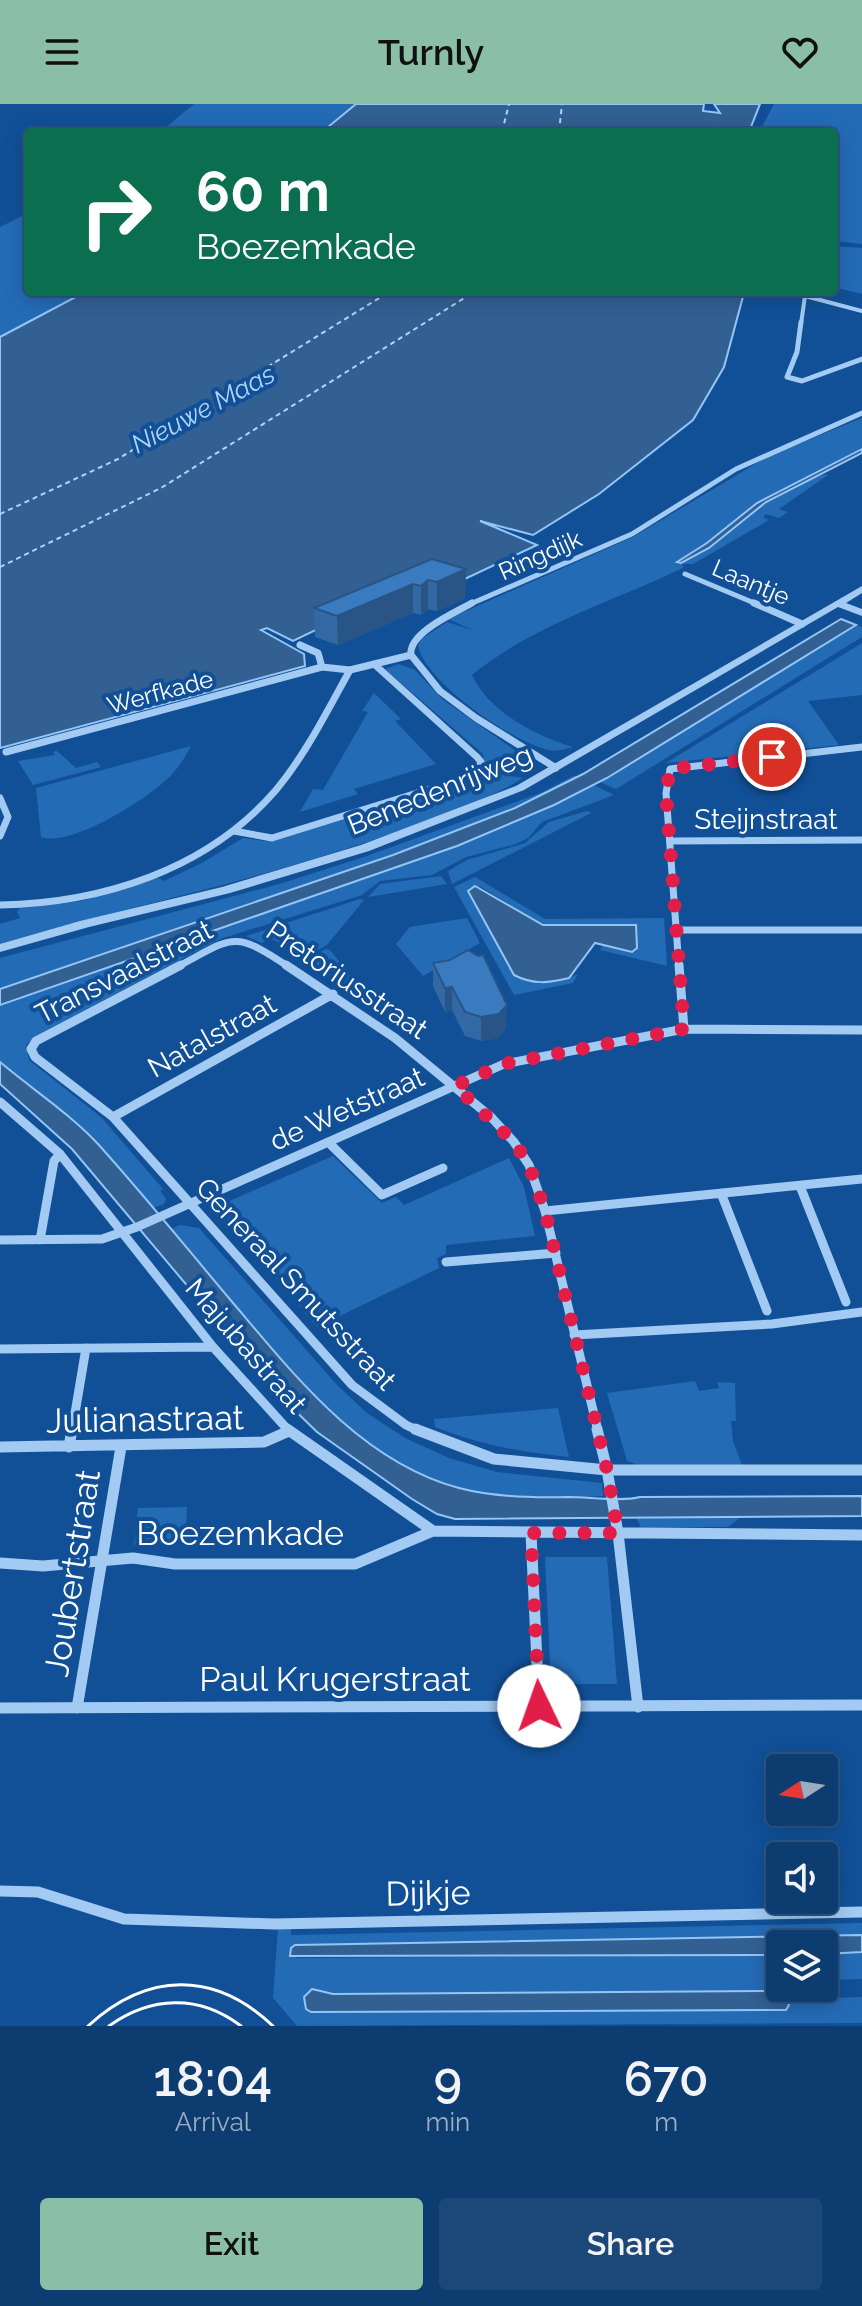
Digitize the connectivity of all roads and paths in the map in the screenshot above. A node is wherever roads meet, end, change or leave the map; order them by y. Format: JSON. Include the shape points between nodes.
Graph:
{"nodes":[{"id":1,"x":862,"y":311,"type":"edge"},
{"id":2,"x":862,"y":359,"type":"edge"},
{"id":3,"x":862,"y":413,"type":"edge"},
{"id":4,"x":685,"y":574,"type":"dead end"},
{"id":5,"x":862,"y":589,"type":"edge"},
{"id":6,"x":837,"y":603,"type":"junction"},
{"id":7,"x":862,"y":613,"type":"edge"},
{"id":8,"x":802,"y":624,"type":"junction"},
{"id":9,"x":300,"y":645,"type":"dead end"},
{"id":10,"x":411,"y":655,"type":"junction"},
{"id":11,"x":374,"y":664,"type":"junction"},
{"id":12,"x":322,"y":667,"type":"junction"},
{"id":13,"x":350,"y":670,"type":"junction"},
{"id":14,"x":862,"y":747,"type":"edge"},
{"id":15,"x":6,"y":752,"type":"dead end"},
{"id":16,"x":556,"y":768,"type":"junction"},
{"id":17,"x":0,"y":798,"type":"edge"},
{"id":18,"x":234,"y":831,"type":"junction"},
{"id":19,"x":0,"y":836,"type":"edge"},
{"id":20,"x":862,"y":840,"type":"edge"},
{"id":21,"x":670,"y":841,"type":"junction"},
{"id":22,"x":0,"y":905,"type":"edge"},
{"id":23,"x":676,"y":930,"type":"junction"},
{"id":24,"x":862,"y":930,"type":"edge"},
{"id":25,"x":242,"y":940,"type":"joint"},
{"id":26,"x":0,"y":948,"type":"edge"},
{"id":27,"x":333,"y":994,"type":"junction"},
{"id":28,"x":684,"y":1029,"type":"junction"},
{"id":29,"x":862,"y":1030,"type":"edge"},
{"id":30,"x":31,"y":1049,"type":"joint"},
{"id":31,"x":455,"y":1086,"type":"junction"},
{"id":32,"x":0,"y":1102,"type":"edge"},
{"id":33,"x":113,"y":1117,"type":"junction"},
{"id":34,"x":328,"y":1142,"type":"junction"},
{"id":35,"x":60,"y":1154,"type":"junction"},
{"id":36,"x":443,"y":1168,"type":"dead end"},
{"id":37,"x":862,"y":1179,"type":"edge"},
{"id":38,"x":800,"y":1186,"type":"junction"},
{"id":39,"x":721,"y":1193,"type":"junction"},
{"id":40,"x":189,"y":1202,"type":"junction"},
{"id":41,"x":545,"y":1211,"type":"junction"},
{"id":42,"x":122,"y":1232,"type":"junction"},
{"id":43,"x":0,"y":1240,"type":"edge"},
{"id":44,"x":40,"y":1240,"type":"junction"},
{"id":45,"x":556,"y":1253,"type":"junction"},
{"id":46,"x":446,"y":1262,"type":"dead end"},
{"id":47,"x":846,"y":1302,"type":"dead end"},
{"id":48,"x":767,"y":1311,"type":"dead end"},
{"id":49,"x":862,"y":1312,"type":"edge"},
{"id":50,"x":574,"y":1335,"type":"junction"},
{"id":51,"x":213,"y":1347,"type":"junction"},
{"id":52,"x":86,"y":1348,"type":"junction"},
{"id":53,"x":0,"y":1349,"type":"edge"},
{"id":54,"x":289,"y":1431,"type":"junction"},
{"id":55,"x":0,"y":1447,"type":"edge"},
{"id":56,"x":69,"y":1447,"type":"junction"},
{"id":57,"x":121,"y":1447,"type":"junction"},
{"id":58,"x":607,"y":1470,"type":"junction"},
{"id":59,"x":862,"y":1470,"type":"edge"},
{"id":60,"x":617,"y":1528,"type":"junction"},
{"id":61,"x":433,"y":1531,"type":"junction"},
{"id":62,"x":531,"y":1533,"type":"junction"},
{"id":63,"x":862,"y":1535,"type":"edge"},
{"id":64,"x":102,"y":1561,"type":"junction"},
{"id":65,"x":0,"y":1563,"type":"edge"},
{"id":66,"x":862,"y":1705,"type":"edge"},
{"id":67,"x":539,"y":1706,"type":"junction"},
{"id":68,"x":638,"y":1707,"type":"junction"},
{"id":69,"x":0,"y":1708,"type":"edge"},
{"id":70,"x":77,"y":1708,"type":"junction"},
{"id":71,"x":0,"y":1891,"type":"edge"},
{"id":72,"x":862,"y":1912,"type":"edge"}],
"edges":[{"from":1,"to":2,"type":"street","via":[[805,296],[797,352],[787,377],[802,381]]},
{"from":3,"to":10,"type":"street","name":"Ringdijk","via":[[736,469],[632,534],[442,618],[416,636]]},
{"from":4,"to":8,"type":"street","name":"Laantje"},
{"from":5,"to":6,"type":"street","name":"Benedenrijweg"},
{"from":6,"to":7,"type":"street"},
{"from":6,"to":8,"type":"street","name":"Benedenrijweg"},
{"from":8,"to":16,"type":"street","name":"Benedenrijweg"},
{"from":9,"to":12,"type":"street","via":[[318,653]]},
{"from":10,"to":11,"type":"street"},
{"from":10,"to":16,"type":"street","via":[[440,691]]},
{"from":11,"to":13,"type":"street"},
{"from":11,"to":18,"type":"street","via":[[477,757],[481,762],[475,775],[272,838]]},
{"from":12,"to":13,"type":"street","name":"Werfkade"},
{"from":12,"to":15,"type":"street","name":"Werfkade"},
{"from":13,"to":18,"type":"street","via":[[282,782]]},
{"from":14,"to":21,"type":"street","via":[[670,769]]},
{"from":16,"to":26,"type":"street","name":"Benedenrijweg","via":[[506,794],[365,848]]},
{"from":17,"to":19,"type":"street","via":[[8,813]]},
{"from":18,"to":22,"type":"street","via":[[192,857],[112,890]]},
{"from":20,"to":21,"type":"street","name":"Steijnstraat"},
{"from":21,"to":23,"type":"street"},
{"from":23,"to":24,"type":"street"},
{"from":23,"to":28,"type":"street"},
{"from":25,"to":27,"type":"street","name":"Pretoriusstraat"},
{"from":25,"to":30,"type":"street","name":"Transvaalstraat","via":[[224,942],[46,1034]]},
{"from":27,"to":31,"type":"street","name":"Pretoriusstraat"},
{"from":27,"to":33,"type":"street","name":"Natalstraat"},
{"from":28,"to":29,"type":"street","name":"de Wetstraat"},
{"from":28,"to":31,"type":"street","name":"de Wetstraat","via":[[504,1064]]},
{"from":30,"to":33,"type":"street","name":"Generaal Smutsstraat"},
{"from":31,"to":34,"type":"street","name":"de Wetstraat"},
{"from":31,"to":41,"type":"street","name":"Pretoriusstraat","via":[[514,1142],[529,1165]]},
{"from":32,"to":35,"type":"street","name":"Majubastraat"},
{"from":33,"to":40,"type":"street","name":"Generaal Smutsstraat"},
{"from":34,"to":36,"type":"street","via":[[382,1195]]},
{"from":34,"to":40,"type":"street","name":"de Wetstraat"},
{"from":35,"to":42,"type":"street","name":"Majubastraat"},
{"from":35,"to":44,"type":"street","via":[[54,1161]]},
{"from":37,"to":38,"type":"street"},
{"from":38,"to":39,"type":"street"},
{"from":38,"to":47,"type":"street"},
{"from":39,"to":41,"type":"street"},
{"from":39,"to":48,"type":"street"},
{"from":40,"to":42,"type":"street","name":"de Wetstraat"},
{"from":40,"to":58,"type":"street","name":"Generaal Smutsstraat","via":[[352,1385],[396,1419],[494,1459]]},
{"from":41,"to":45,"type":"street","name":"Pretoriusstraat"},
{"from":42,"to":44,"type":"street","name":"de Wetstraat","via":[[102,1239]]},
{"from":42,"to":51,"type":"street","name":"Majubastraat"},
{"from":43,"to":44,"type":"street","name":"de Wetstraat"},
{"from":45,"to":46,"type":"street"},
{"from":45,"to":50,"type":"street","name":"Pretoriusstraat"},
{"from":49,"to":50,"type":"street","via":[[772,1324]]},
{"from":50,"to":58,"type":"street","name":"Pretoriusstraat"},
{"from":51,"to":52,"type":"street"},
{"from":51,"to":54,"type":"street","name":"Majubastraat"},
{"from":52,"to":53,"type":"street"},
{"from":52,"to":56,"type":"street"},
{"from":54,"to":57,"type":"street","name":"Julianastraat","via":[[264,1442]]},
{"from":54,"to":61,"type":"street","name":"Majubastraat"},
{"from":55,"to":56,"type":"street","name":"Julianastraat"},
{"from":56,"to":57,"type":"street","name":"Julianastraat"},
{"from":57,"to":64,"type":"street","name":"Joubertstraat"},
{"from":58,"to":59,"type":"street","name":"Generaal Smutsstraat"},
{"from":58,"to":60,"type":"street","name":"Pretoriusstraat"},
{"from":60,"to":62,"type":"street","name":"Boezemkade"},
{"from":60,"to":63,"type":"street","name":"Boezemkade"},
{"from":60,"to":68,"type":"street","name":"Pretoriusstraat"},
{"from":61,"to":62,"type":"street","name":"Boezemkade"},
{"from":61,"to":64,"type":"street","name":"Boezemkade","via":[[355,1564]]},
{"from":62,"to":67,"type":"street"},
{"from":64,"to":65,"type":"street","name":"Boezemkade"},
{"from":64,"to":70,"type":"street","name":"Joubertstraat"},
{"from":66,"to":68,"type":"street","name":"Paul Krugerstraat"},
{"from":67,"to":68,"type":"street","name":"Paul Krugerstraat"},
{"from":67,"to":70,"type":"street","name":"Paul Krugerstraat"},
{"from":69,"to":70,"type":"street","name":"Paul Krugerstraat"},
{"from":71,"to":72,"type":"street","name":"Dijkje","via":[[38,1892],[124,1919],[274,1924]]}]}
